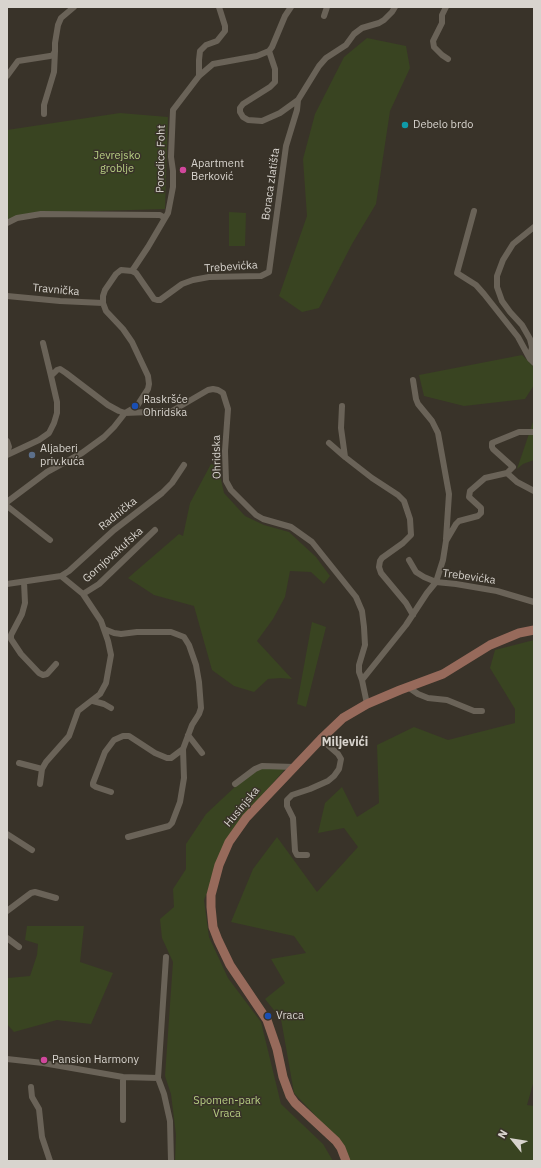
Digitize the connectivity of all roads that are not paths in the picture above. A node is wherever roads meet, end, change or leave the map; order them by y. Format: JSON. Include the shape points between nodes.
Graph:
{"nodes":[{"id":1,"x":74,"y":7,"type":"edge"},
{"id":2,"x":219,"y":7,"type":"edge"},
{"id":3,"x":292,"y":7,"type":"edge"},
{"id":4,"x":327,"y":7,"type":"edge"},
{"id":5,"x":396,"y":7,"type":"edge"},
{"id":6,"x":446,"y":7,"type":"edge"},
{"id":7,"x":324,"y":16,"type":"dead end"},
{"id":8,"x":55,"y":51,"type":"junction"},
{"id":9,"x":269,"y":51,"type":"junction"},
{"id":10,"x":448,"y":59,"type":"dead end"},
{"id":11,"x":7,"y":76,"type":"edge"},
{"id":12,"x":200,"y":76,"type":"junction"},
{"id":13,"x":298,"y":100,"type":"junction"},
{"id":14,"x":44,"y":114,"type":"dead end"},
{"id":15,"x":474,"y":211,"type":"dead end"},
{"id":16,"x":165,"y":218,"type":"junction"},
{"id":17,"x":7,"y":223,"type":"edge"},
{"id":18,"x":534,"y":227,"type":"edge"},
{"id":19,"x":132,"y":271,"type":"junction"},
{"id":20,"x":269,"y":272,"type":"joint"},
{"id":21,"x":7,"y":296,"type":"edge"},
{"id":22,"x":103,"y":303,"type":"junction"},
{"id":23,"x":43,"y":343,"type":"dead end"},
{"id":24,"x":532,"y":361,"type":"edge"},
{"id":25,"x":51,"y":376,"type":"junction"},
{"id":26,"x":414,"y":380,"type":"dead end"},
{"id":27,"x":342,"y":406,"type":"dead end"},
{"id":28,"x":124,"y":413,"type":"junction"},
{"id":29,"x":534,"y":432,"type":"edge"},
{"id":30,"x":7,"y":441,"type":"edge"},
{"id":31,"x":329,"y":443,"type":"dead end"},
{"id":32,"x":7,"y":452,"type":"edge"},
{"id":33,"x":7,"y":455,"type":"edge"},
{"id":34,"x":345,"y":457,"type":"junction"},
{"id":35,"x":184,"y":465,"type":"dead end"},
{"id":36,"x":507,"y":473,"type":"junction"},
{"id":37,"x":534,"y":491,"type":"edge"},
{"id":38,"x":7,"y":502,"type":"edge"},
{"id":39,"x":7,"y":506,"type":"edge"},
{"id":40,"x":155,"y":530,"type":"dead end"},
{"id":41,"x":50,"y":540,"type":"dead end"},
{"id":42,"x":446,"y":541,"type":"junction"},
{"id":43,"x":409,"y":560,"type":"dead end"},
{"id":44,"x":61,"y":576,"type":"junction"},
{"id":45,"x":24,"y":582,"type":"junction"},
{"id":46,"x":436,"y":582,"type":"junction"},
{"id":47,"x":7,"y":584,"type":"edge"},
{"id":48,"x":83,"y":594,"type":"junction"},
{"id":49,"x":534,"y":602,"type":"edge"},
{"id":50,"x":413,"y":615,"type":"junction"},
{"id":51,"x":104,"y":629,"type":"junction"},
{"id":52,"x":534,"y":630,"type":"edge"},
{"id":53,"x":56,"y":664,"type":"dead end"},
{"id":54,"x":362,"y":680,"type":"junction"},
{"id":55,"x":408,"y":687,"type":"junction"},
{"id":56,"x":93,"y":701,"type":"junction"},
{"id":57,"x":367,"y":704,"type":"junction"},
{"id":58,"x":111,"y":708,"type":"dead end"},
{"id":59,"x":482,"y":711,"type":"dead end"},
{"id":60,"x":188,"y":735,"type":"junction"},
{"id":61,"x":321,"y":739,"type":"junction"},
{"id":62,"x":183,"y":749,"type":"junction"},
{"id":63,"x":202,"y":753,"type":"dead end"},
{"id":64,"x":19,"y":763,"type":"dead end"},
{"id":65,"x":294,"y":768,"type":"junction"},
{"id":66,"x":42,"y":769,"type":"junction"},
{"id":67,"x":40,"y":784,"type":"dead end"},
{"id":68,"x":235,"y":784,"type":"dead end"},
{"id":69,"x":111,"y":792,"type":"dead end"},
{"id":70,"x":7,"y":834,"type":"edge"},
{"id":71,"x":128,"y":837,"type":"dead end"},
{"id":72,"x":32,"y":850,"type":"dead end"},
{"id":73,"x":307,"y":855,"type":"dead end"},
{"id":74,"x":56,"y":898,"type":"dead end"},
{"id":75,"x":7,"y":911,"type":"edge"},
{"id":76,"x":7,"y":938,"type":"edge"},
{"id":77,"x":19,"y":947,"type":"dead end"},
{"id":78,"x":166,"y":957,"type":"dead end"},
{"id":79,"x":7,"y":1059,"type":"edge"},
{"id":80,"x":123,"y":1077,"type":"junction"},
{"id":81,"x":158,"y":1078,"type":"junction"},
{"id":82,"x":31,"y":1087,"type":"dead end"},
{"id":83,"x":123,"y":1120,"type":"dead end"},
{"id":84,"x":50,"y":1161,"type":"edge"},
{"id":85,"x":171,"y":1161,"type":"edge"},
{"id":86,"x":346,"y":1161,"type":"edge"}],
"edges":[{"from":1,"to":8,"type":"street","via":[[58,24]]},
{"from":2,"to":12,"type":"street","via":[[226,31],[218,41],[206,45],[200,51]]},
{"from":3,"to":9,"type":"street","via":[[285,16]]},
{"from":4,"to":7,"type":"street"},
{"from":5,"to":13,"type":"street","name":"Boraca zlatišta","via":[[384,20],[362,28],[346,45],[326,58]]},
{"from":6,"to":10,"type":"street","via":[[433,41],[434,47]]},
{"from":8,"to":11,"type":"street","via":[[50,56],[18,61]]},
{"from":8,"to":14,"type":"street","via":[[54,72],[44,105]]},
{"from":9,"to":12,"type":"street","name":"Porodice Foht","via":[[257,56],[213,64]]},
{"from":9,"to":13,"type":"street","name":"Boraca zlatišta","via":[[276,69],[275,82],[243,104],[240,112],[248,120],[262,121],[280,113]]},
{"from":12,"to":16,"type":"street","name":"Porodice Foht","via":[[173,110],[173,187]]},
{"from":13,"to":20,"type":"street","name":"Boraca zlatišta","via":[[286,146]]},
{"from":15,"to":24,"type":"street","via":[[457,273],[476,285],[484,294],[518,337]]},
{"from":16,"to":17,"type":"street","via":[[160,215],[41,214],[17,218]]},
{"from":16,"to":19,"type":"street","name":"Porodice Foht"},
{"from":18,"to":24,"type":"street","via":[[513,244],[497,276],[497,288],[502,301],[530,338]]},
{"from":19,"to":20,"type":"street","name":"Trebevićka","via":[[157,300],[193,280],[261,276]]},
{"from":19,"to":22,"type":"street","via":[[121,270],[116,274],[105,290]]},
{"from":21,"to":22,"type":"street","name":"Travnička"},
{"from":22,"to":28,"type":"street","via":[[132,342],[149,381],[148,389],[137,406]]},
{"from":23,"to":25,"type":"street"},
{"from":25,"to":28,"type":"street","via":[[57,370],[63,370],[108,405]]},
{"from":25,"to":33,"type":"street","via":[[57,412],[49,433]]},
{"from":26,"to":42,"type":"street","via":[[418,404],[438,433],[449,494]]},
{"from":27,"to":34,"type":"street","via":[[341,428]]},
{"from":28,"to":38,"type":"street","via":[[104,437],[82,453],[47,472]]},
{"from":28,"to":54,"type":"street","name":"Ohridska","via":[[172,411],[208,390],[223,393],[228,409],[226,481],[231,490],[256,515],[291,527],[312,542],[356,597],[362,611],[364,627],[365,645],[359,665]]},
{"from":29,"to":36,"type":"street","via":[[519,432],[492,443],[493,449],[513,467]]},
{"from":30,"to":32,"type":"street"},
{"from":31,"to":34,"type":"street"},
{"from":34,"to":50,"type":"street","via":[[404,500],[410,519],[411,535],[382,558],[379,566]]},
{"from":35,"to":44,"type":"street","name":"Radnička","via":[[162,493]]},
{"from":36,"to":37,"type":"street"},
{"from":36,"to":42,"type":"street","via":[[485,478],[470,491],[469,497],[481,508],[481,513],[459,521]]},
{"from":39,"to":41,"type":"street"},
{"from":40,"to":48,"type":"street","name":"Gornjovakufska","via":[[99,584]]},
{"from":42,"to":46,"type":"street"},
{"from":43,"to":46,"type":"street","name":"Trebevićka","via":[[416,572]]},
{"from":44,"to":45,"type":"street"},
{"from":44,"to":48,"type":"street","name":"Gornjovakufska"},
{"from":45,"to":47,"type":"street"},
{"from":45,"to":53,"type":"street","via":[[25,603],[11,639],[39,673],[47,674]]},
{"from":46,"to":49,"type":"street","name":"Trebevićka","via":[[497,591]]},
{"from":46,"to":50,"type":"street"},
{"from":48,"to":51,"type":"street","name":"Gornjovakufska"},
{"from":50,"to":54,"type":"street"},
{"from":51,"to":56,"type":"street","name":"Gornjovakufska","via":[[111,655],[108,679]]},
{"from":51,"to":60,"type":"street","via":[[122,634],[171,632],[184,638],[196,665],[200,708]]},
{"from":52,"to":55,"type":"main road","name":"Husinjska","via":[[490,645],[443,674]]},
{"from":54,"to":57,"type":"street","name":"Ohridska"},
{"from":55,"to":57,"type":"main road","name":"Husinjska"},
{"from":55,"to":59,"type":"street","via":[[428,698],[447,700],[474,711]]},
{"from":56,"to":58,"type":"street"},
{"from":56,"to":66,"type":"street","name":"Gornjovakufska","via":[[78,711],[69,736]]},
{"from":57,"to":61,"type":"main road","name":"Husinjska","via":[[343,718]]},
{"from":60,"to":62,"type":"street"},
{"from":60,"to":63,"type":"street"},
{"from":61,"to":65,"type":"main road","name":"Husinjska"},
{"from":61,"to":73,"type":"street","via":[[338,754],[341,759],[339,769],[328,781],[292,795],[287,800],[293,818],[295,851],[297,854]]},
{"from":62,"to":69,"type":"street","via":[[167,758],[129,736],[114,740],[105,752],[93,783],[96,787]]},
{"from":62,"to":71,"type":"street","via":[[184,778],[180,802],[172,823]]},
{"from":64,"to":66,"type":"street"},
{"from":65,"to":68,"type":"street","via":[[262,766]]},
{"from":65,"to":86,"type":"main road","name":"Husinjska","via":[[246,818],[229,842],[219,865],[211,896],[213,927],[224,954],[267,1020],[291,1100],[336,1141]]},
{"from":66,"to":67,"type":"street","name":"Gornjovakufska"},
{"from":70,"to":72,"type":"street"},
{"from":74,"to":75,"type":"street","via":[[35,892]]},
{"from":76,"to":77,"type":"street"},
{"from":78,"to":81,"type":"street"},
{"from":79,"to":80,"type":"street"},
{"from":80,"to":81,"type":"street"},
{"from":80,"to":83,"type":"street"},
{"from":81,"to":85,"type":"street","via":[[170,1121]]},
{"from":82,"to":84,"type":"street","via":[[32,1097],[40,1109],[42,1137]]}]}
